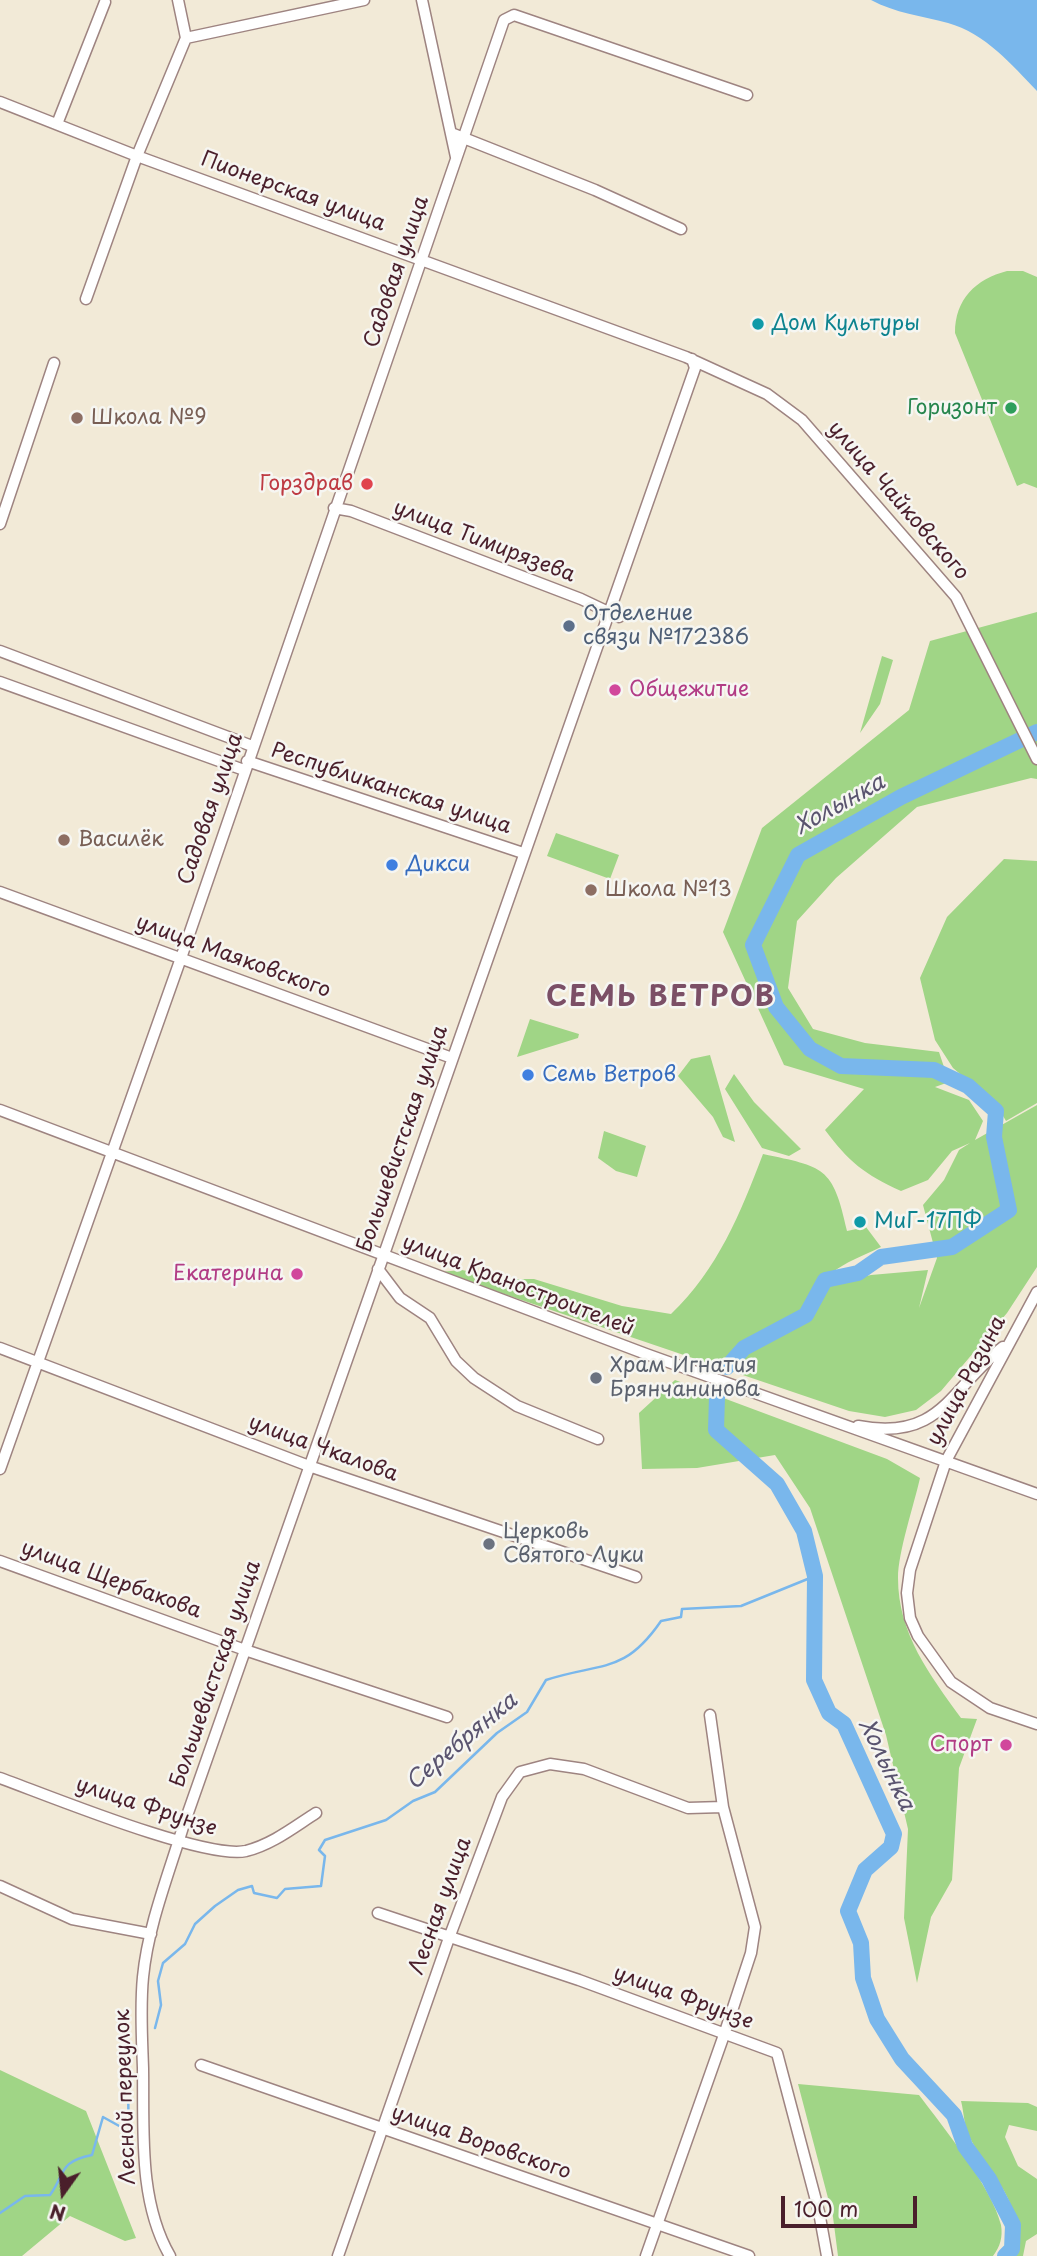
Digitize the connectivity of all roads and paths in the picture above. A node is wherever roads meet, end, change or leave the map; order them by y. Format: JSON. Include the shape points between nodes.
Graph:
{"nodes":[{"id":1,"x":178,"y":0,"type":"edge"},
{"id":2,"x":364,"y":0,"type":"edge"},
{"id":3,"x":422,"y":0,"type":"edge"},
{"id":4,"x":105,"y":2,"type":"dead end"},
{"id":5,"x":186,"y":38,"type":"junction"},
{"id":6,"x":747,"y":95,"type":"dead end"},
{"id":7,"x":0,"y":102,"type":"edge"},
{"id":8,"x":57,"y":124,"type":"junction"},
{"id":9,"x":451,"y":133,"type":"junction"},
{"id":10,"x":464,"y":138,"type":"junction"},
{"id":11,"x":137,"y":156,"type":"junction"},
{"id":12,"x":457,"y":160,"type":"junction"},
{"id":13,"x":681,"y":229,"type":"dead end"},
{"id":14,"x":421,"y":259,"type":"junction"},
{"id":15,"x":86,"y":299,"type":"dead end"},
{"id":16,"x":692,"y":359,"type":"junction"},
{"id":17,"x":54,"y":363,"type":"dead end"},
{"id":18,"x":334,"y":508,"type":"junction"},
{"id":19,"x":0,"y":524,"type":"edge"},
{"id":20,"x":614,"y":615,"type":"junction"},
{"id":21,"x":0,"y":651,"type":"edge"},
{"id":22,"x":0,"y":682,"type":"edge"},
{"id":23,"x":253,"y":746,"type":"junction"},
{"id":24,"x":1037,"y":759,"type":"edge"},
{"id":25,"x":246,"y":766,"type":"junction"},
{"id":26,"x":523,"y":853,"type":"junction"},
{"id":27,"x":0,"y":892,"type":"edge"},
{"id":28,"x":181,"y":958,"type":"junction"},
{"id":29,"x":452,"y":1058,"type":"junction"},
{"id":30,"x":0,"y":1110,"type":"edge"},
{"id":31,"x":112,"y":1153,"type":"junction"},
{"id":32,"x":383,"y":1256,"type":"junction"},
{"id":33,"x":378,"y":1269,"type":"junction"},
{"id":34,"x":1037,"y":1292,"type":"edge"},
{"id":35,"x":1009,"y":1343,"type":"junction"},
{"id":36,"x":0,"y":1348,"type":"edge"},
{"id":37,"x":37,"y":1361,"type":"junction"},
{"id":38,"x":831,"y":1421,"type":"junction"},
{"id":39,"x":598,"y":1439,"type":"dead end"},
{"id":40,"x":946,"y":1461,"type":"junction"},
{"id":41,"x":309,"y":1466,"type":"junction"},
{"id":42,"x":0,"y":1469,"type":"edge"},
{"id":43,"x":1037,"y":1494,"type":"edge"},
{"id":44,"x":0,"y":1561,"type":"edge"},
{"id":45,"x":636,"y":1577,"type":"dead end"},
{"id":46,"x":245,"y":1650,"type":"junction"},
{"id":47,"x":710,"y":1715,"type":"dead end"},
{"id":48,"x":447,"y":1717,"type":"dead end"},
{"id":49,"x":1037,"y":1724,"type":"edge"},
{"id":50,"x":0,"y":1778,"type":"edge"},
{"id":51,"x":723,"y":1807,"type":"junction"},
{"id":52,"x":316,"y":1813,"type":"dead end"},
{"id":53,"x":179,"y":1841,"type":"junction"},
{"id":54,"x":0,"y":1886,"type":"edge"},
{"id":55,"x":377,"y":1913,"type":"dead end"},
{"id":56,"x":151,"y":1934,"type":"junction"},
{"id":57,"x":449,"y":1938,"type":"junction"},
{"id":58,"x":724,"y":2035,"type":"junction"},
{"id":59,"x":201,"y":2064,"type":"dead end"},
{"id":60,"x":383,"y":2129,"type":"junction"},
{"id":61,"x":657,"y":2225,"type":"junction"},
{"id":62,"x":170,"y":2256,"type":"edge"},
{"id":63,"x":338,"y":2256,"type":"edge"},
{"id":64,"x":646,"y":2256,"type":"edge"},
{"id":65,"x":749,"y":2256,"type":"edge"},
{"id":66,"x":827,"y":2256,"type":"edge"}],
"edges":[{"from":1,"to":5,"type":"street"},
{"from":2,"to":5,"type":"street"},
{"from":3,"to":9,"type":"street"},
{"from":4,"to":8,"type":"street"},
{"from":5,"to":11,"type":"street"},
{"from":6,"to":10,"type":"street","name":"Садовая улица","via":[[514,15],[504,20]]},
{"from":7,"to":8,"type":"street","name":"Пионерская улица"},
{"from":8,"to":11,"type":"street","name":"Пионерская улица"},
{"from":9,"to":10,"type":"street"},
{"from":9,"to":12,"type":"street"},
{"from":10,"to":12,"type":"street","name":"Садовая улица"},
{"from":10,"to":13,"type":"street"},
{"from":11,"to":14,"type":"street","name":"Пионерская улица"},
{"from":11,"to":15,"type":"street"},
{"from":12,"to":14,"type":"street","name":"Садовая улица"},
{"from":14,"to":16,"type":"street","name":"Пионерская улица"},
{"from":14,"to":18,"type":"street","name":"Садовая улица"},
{"from":16,"to":20,"type":"street","name":"Большевистская улица","via":[[695,368]]},
{"from":16,"to":24,"type":"street","name":"улица Чайковского","via":[[767,394],[802,420],[956,597]]},
{"from":17,"to":19,"type":"street"},
{"from":18,"to":20,"type":"street","name":"улица Тимирязева"},
{"from":18,"to":23,"type":"street","name":"Садовая улица"},
{"from":20,"to":26,"type":"street","name":"Большевистская улица"},
{"from":21,"to":23,"type":"street","name":"Республиканская улица"},
{"from":22,"to":25,"type":"street","name":"Республиканская улица"},
{"from":23,"to":25,"type":"street","name":"Садовая улица"},
{"from":25,"to":26,"type":"street","name":"Республиканская улица"},
{"from":25,"to":28,"type":"street","name":"Садовая улица"},
{"from":26,"to":29,"type":"street","name":"Большевистская улица"},
{"from":27,"to":28,"type":"street","name":"улица Маяковского"},
{"from":28,"to":29,"type":"street","name":"улица Маяковского"},
{"from":28,"to":31,"type":"street","name":"Садовая улица"},
{"from":29,"to":32,"type":"street","name":"Большевистская улица"},
{"from":30,"to":31,"type":"street","name":"улица Краностроителей"},
{"from":31,"to":32,"type":"street","name":"улица Краностроителей"},
{"from":31,"to":37,"type":"street","name":"Садовая улица"},
{"from":32,"to":33,"type":"street","name":"Большевистская улица"},
{"from":32,"to":38,"type":"street","name":"улица Краностроителей"},
{"from":33,"to":39,"type":"street","via":[[400,1298],[430,1318],[456,1361],[474,1378],[517,1406]]},
{"from":33,"to":41,"type":"street","name":"Большевистская улица"},
{"from":34,"to":35,"type":"street","name":"улица Разина"},
{"from":35,"to":38,"type":"street","via":[[986,1360],[950,1403],[926,1419],[892,1428]]},
{"from":35,"to":40,"type":"street","name":"улица Разина"},
{"from":36,"to":37,"type":"street","name":"улица Чкалова"},
{"from":37,"to":41,"type":"street","name":"улица Чкалова"},
{"from":37,"to":42,"type":"street","name":"Садовая улица"},
{"from":38,"to":40,"type":"street","name":"улица Краностроителей"},
{"from":40,"to":43,"type":"street","name":"улица Краностроителей"},
{"from":40,"to":49,"type":"street","name":"улица Разина","via":[[910,1570],[910,1618],[951,1682],[990,1708]]},
{"from":41,"to":45,"type":"street","name":"улица Чкалова"},
{"from":41,"to":46,"type":"street","name":"Большевистская улица"},
{"from":44,"to":46,"type":"street","name":"улица Щербакова"},
{"from":46,"to":48,"type":"street","name":"улица Щербакова"},
{"from":46,"to":53,"type":"street","name":"Большевистская улица"},
{"from":47,"to":51,"type":"street"},
{"from":50,"to":53,"type":"street","name":"улица Фрунзе"},
{"from":51,"to":57,"type":"street","name":"Лесная улица","via":[[688,1808],[583,1769],[550,1764],[520,1772],[502,1797]]},
{"from":51,"to":58,"type":"street","via":[[755,1927]]},
{"from":52,"to":53,"type":"street","name":"улица Фрунзе","via":[[270,1843],[243,1852]]},
{"from":53,"to":56,"type":"street","name":"Большевистская улица"},
{"from":54,"to":56,"type":"street","via":[[72,1919]]},
{"from":55,"to":57,"type":"street","name":"улица Фрунзе"},
{"from":56,"to":62,"type":"street","name":"Лесной переулок","via":[[142,2007],[147,2172],[156,2228]]},
{"from":57,"to":58,"type":"street","name":"улица Фрунзе","via":[[579,1980]]},
{"from":57,"to":60,"type":"street","name":"Лесная улица"},
{"from":58,"to":61,"type":"street"},
{"from":58,"to":66,"type":"street","name":"улица Фрунзе","via":[[777,2053]]},
{"from":59,"to":60,"type":"street","name":"улица Воровского"},
{"from":60,"to":61,"type":"street","name":"улица Воровского"},
{"from":60,"to":63,"type":"street","name":"Лесная улица"},
{"from":61,"to":64,"type":"street"},
{"from":61,"to":65,"type":"street","name":"улица Воровского"}]}
